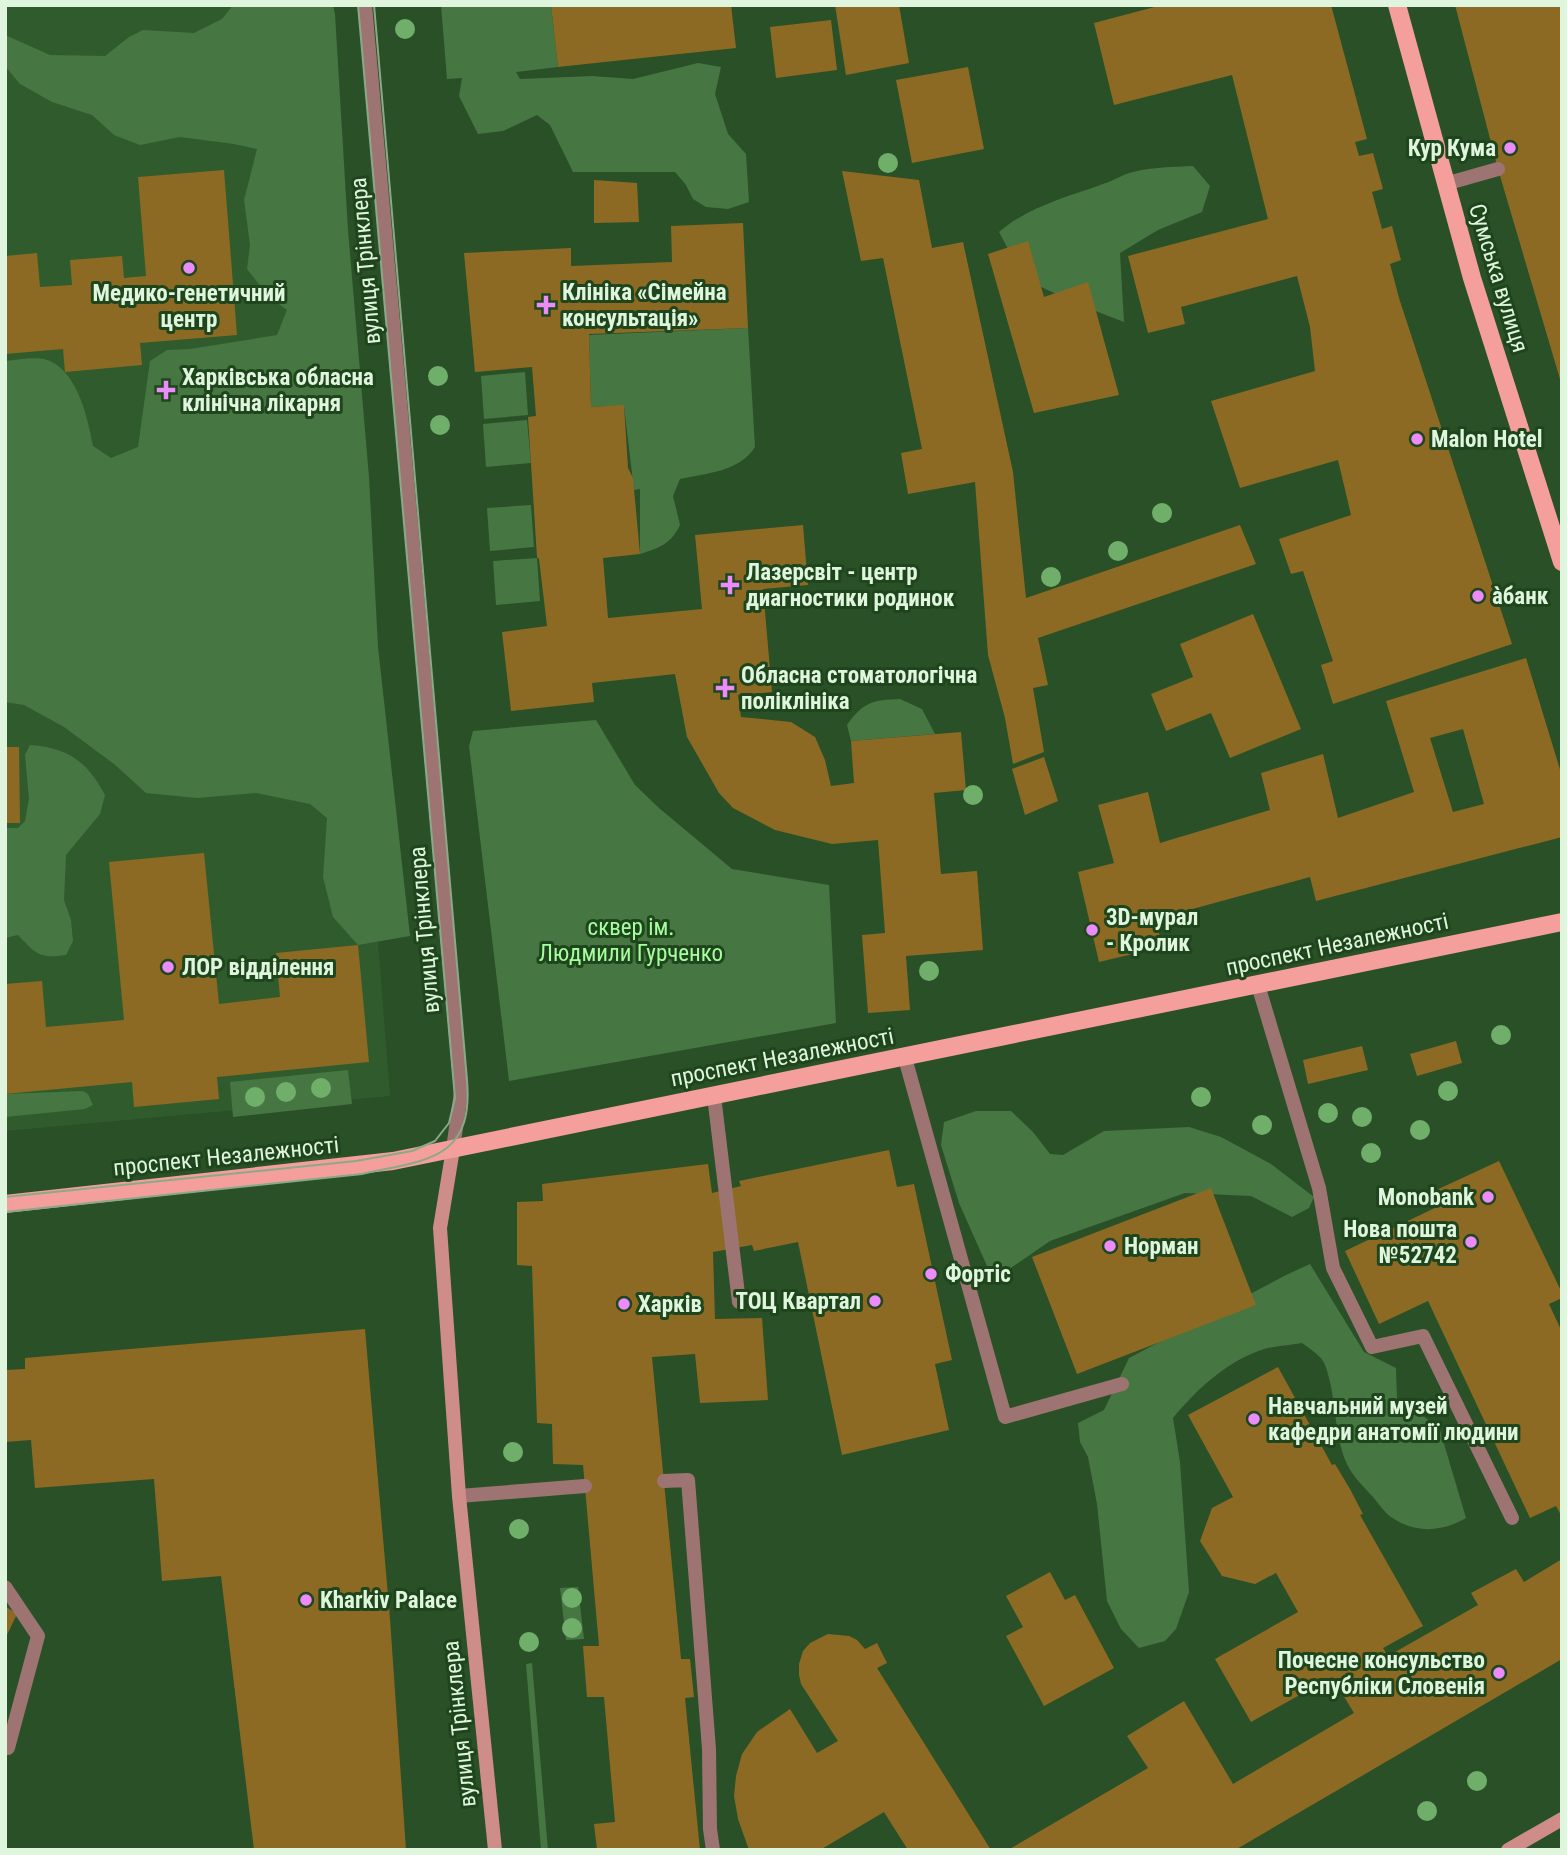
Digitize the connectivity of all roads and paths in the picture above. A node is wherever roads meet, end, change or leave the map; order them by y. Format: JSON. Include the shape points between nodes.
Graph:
{"nodes":[{"id":1,"x":365,"y":5,"type":"edge"},
{"id":2,"x":1397,"y":5,"type":"edge"},
{"id":3,"x":1498,"y":169,"type":"dead end"},
{"id":4,"x":1445,"y":184,"type":"junction"},
{"id":5,"x":1562,"y":562,"type":"edge"},
{"id":6,"x":1562,"y":922,"type":"edge"},
{"id":7,"x":1258,"y":985,"type":"junction"},
{"id":8,"x":905,"y":1058,"type":"junction"},
{"id":9,"x":714,"y":1096,"type":"junction"},
{"id":10,"x":453,"y":1149,"type":"junction"},
{"id":11,"x":5,"y":1204,"type":"edge"},
{"id":12,"x":739,"y":1302,"type":"dead end"},
{"id":13,"x":1122,"y":1384,"type":"dead end"},
{"id":14,"x":664,"y":1481,"type":"dead end"},
{"id":15,"x":585,"y":1486,"type":"dead end"},
{"id":16,"x":459,"y":1496,"type":"junction"},
{"id":17,"x":1512,"y":1518,"type":"dead end"},
{"id":18,"x":5,"y":1587,"type":"edge"},
{"id":19,"x":8,"y":1748,"type":"dead end"},
{"id":20,"x":1562,"y":1819,"type":"edge"},
{"id":21,"x":495,"y":1850,"type":"edge"},
{"id":22,"x":713,"y":1850,"type":"edge"},
{"id":23,"x":1507,"y":1850,"type":"edge"}],
"edges":[{"from":1,"to":10,"type":"street","name":"вулиця Трінклера","via":[[461,1092]]},
{"from":2,"to":4,"type":"main road","name":"Сумська вулиця"},
{"from":3,"to":4,"type":"street"},
{"from":4,"to":5,"type":"main road","name":"Сумська вулиця"},
{"from":6,"to":7,"type":"main road","name":"проспект Незалежності"},
{"from":7,"to":8,"type":"main road","name":"проспект Незалежності"},
{"from":7,"to":17,"type":"street","via":[[1319,1188],[1333,1268],[1373,1348],[1423,1336]]},
{"from":8,"to":9,"type":"main road","name":"проспект Незалежності"},
{"from":8,"to":13,"type":"street","via":[[1005,1416]]},
{"from":9,"to":10,"type":"main road","name":"проспект Незалежності"},
{"from":9,"to":12,"type":"street"},
{"from":10,"to":11,"type":"main road","name":"проспект Незалежності","via":[[393,1161]]},
{"from":10,"to":16,"type":"street","name":"вулиця Трінклера","via":[[440,1227]]},
{"from":14,"to":22,"type":"street","via":[[688,1480]]},
{"from":15,"to":16,"type":"street"},
{"from":16,"to":21,"type":"street","name":"вулиця Трінклера"},
{"from":18,"to":19,"type":"street","via":[[38,1636]]},
{"from":20,"to":23,"type":"street"}]}
